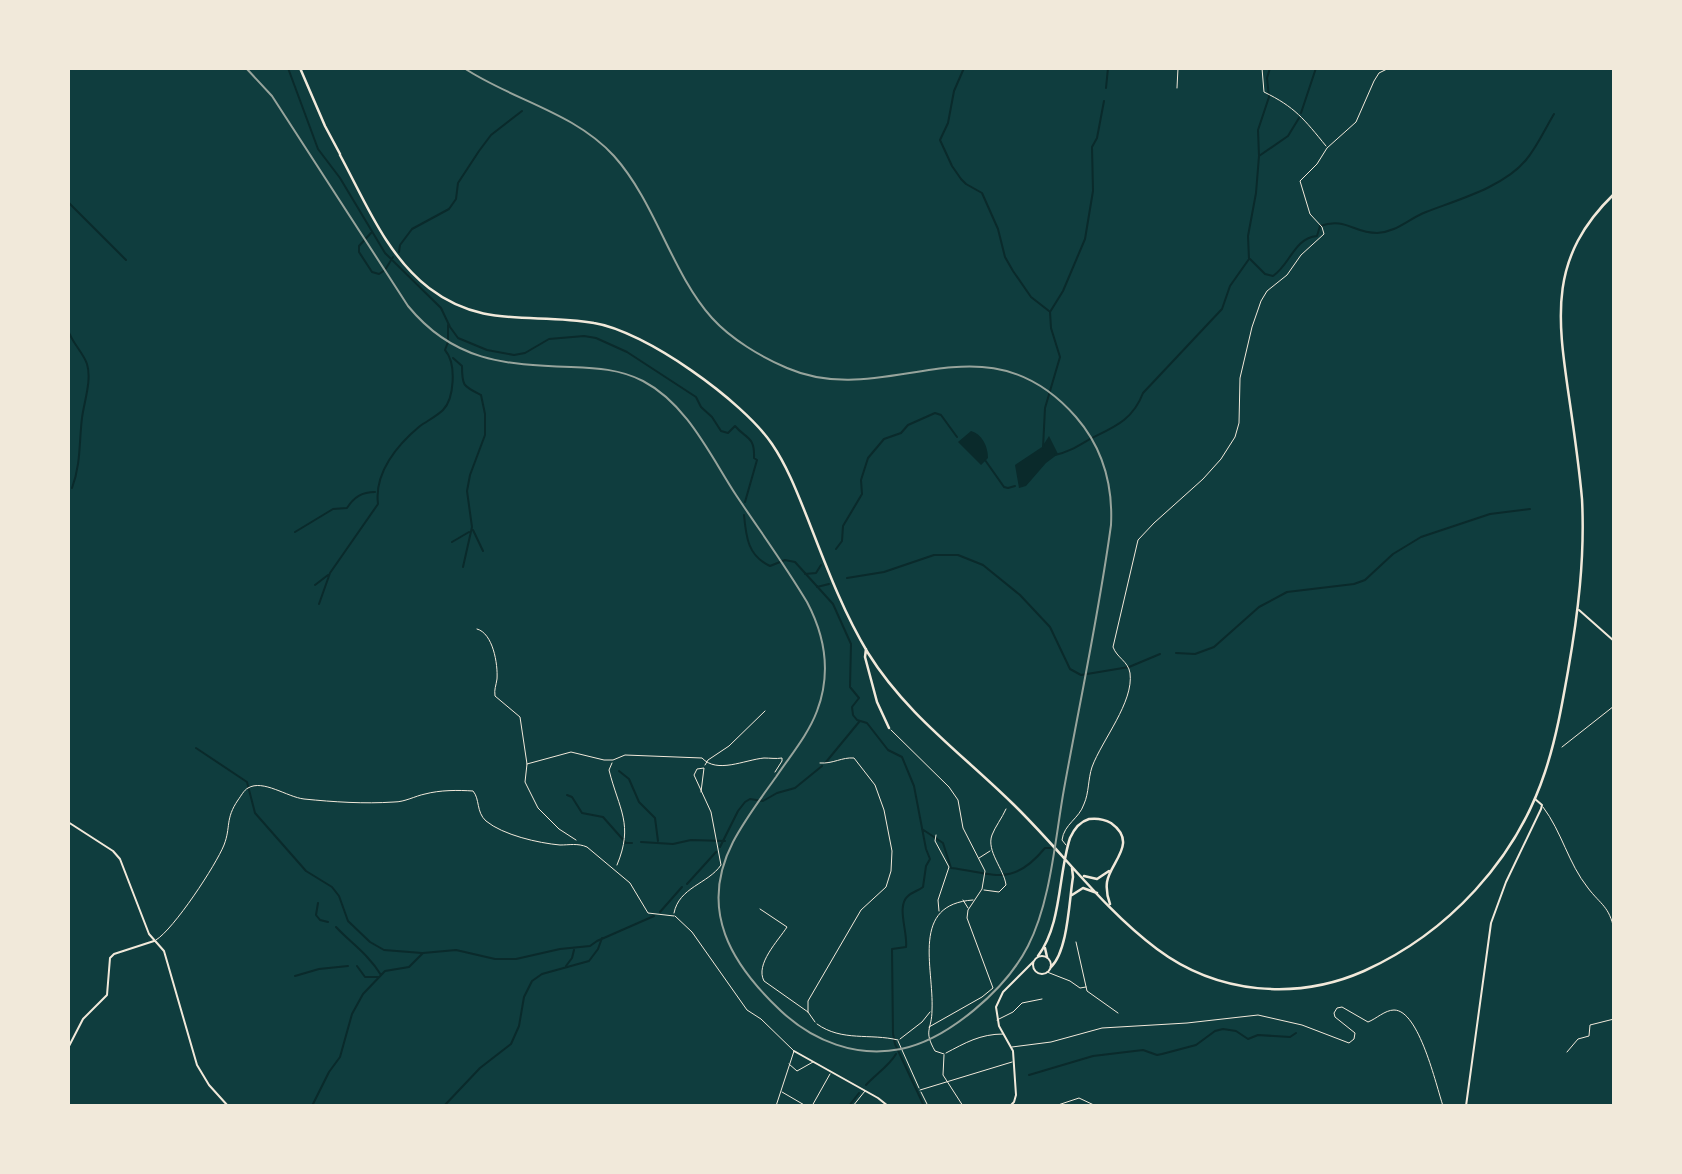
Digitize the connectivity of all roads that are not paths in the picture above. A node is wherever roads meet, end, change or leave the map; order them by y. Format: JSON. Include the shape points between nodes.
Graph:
{"nodes":[{"id":1,"x":301,"y":68,"type":"edge"},
{"id":2,"x":1178,"y":68,"type":"edge"},
{"id":3,"x":1262,"y":68,"type":"edge"},
{"id":4,"x":1389,"y":68,"type":"edge"},
{"id":5,"x":1177,"y":88,"type":"dead end"},
{"id":6,"x":1327,"y":148,"type":"junction"},
{"id":7,"x":1614,"y":194,"type":"edge"},
{"id":8,"x":1579,"y":610,"type":"junction"},
{"id":9,"x":1614,"y":641,"type":"edge"},
{"id":10,"x":866,"y":649,"type":"junction"},
{"id":11,"x":1614,"y":706,"type":"edge"},
{"id":12,"x":889,"y":728,"type":"joint"},
{"id":13,"x":1552,"y":748,"type":"junction"},
{"id":14,"x":820,"y":763,"type":"dead end"},
{"id":15,"x":701,"y":792,"type":"junction"},
{"id":16,"x":1535,"y":799,"type":"junction"},
{"id":17,"x":1542,"y":805,"type":"junction"},
{"id":18,"x":1006,"y":810,"type":"dead end"},
{"id":19,"x":68,"y":822,"type":"edge"},
{"id":20,"x":936,"y":835,"type":"dead end"},
{"id":21,"x":1067,"y":846,"type":"junction"},
{"id":22,"x":992,"y":850,"type":"junction"},
{"id":23,"x":979,"y":858,"type":"junction"},
{"id":24,"x":1069,"y":862,"type":"junction"},
{"id":25,"x":1114,"y":866,"type":"junction"},
{"id":26,"x":1080,"y":873,"type":"junction"},
{"id":27,"x":982,"y":890,"type":"junction"},
{"id":28,"x":1102,"y":897,"type":"junction"},
{"id":29,"x":963,"y":900,"type":"junction"},
{"id":30,"x":975,"y":900,"type":"junction"},
{"id":31,"x":1070,"y":901,"type":"junction"},
{"id":32,"x":760,"y":909,"type":"dead end"},
{"id":33,"x":1114,"y":909,"type":"junction"},
{"id":34,"x":968,"y":910,"type":"junction"},
{"id":35,"x":940,"y":913,"type":"junction"},
{"id":36,"x":674,"y":916,"type":"junction"},
{"id":37,"x":1614,"y":929,"type":"edge"},
{"id":38,"x":155,"y":941,"type":"junction"},
{"id":39,"x":1076,"y":942,"type":"dead end"},
{"id":40,"x":1045,"y":944,"type":"junction"},
{"id":41,"x":1038,"y":956,"type":"junction"},
{"id":42,"x":1058,"y":956,"type":"junction"},
{"id":43,"x":1048,"y":958,"type":"junction"},
{"id":44,"x":1034,"y":961,"type":"junction"},
{"id":45,"x":1051,"y":967,"type":"junction"},
{"id":46,"x":1034,"y":969,"type":"junction"},
{"id":47,"x":1026,"y":970,"type":"junction"},
{"id":48,"x":1047,"y":972,"type":"junction"},
{"id":49,"x":1086,"y":987,"type":"junction"},
{"id":50,"x":1042,"y":999,"type":"dead end"},
{"id":51,"x":932,"y":1010,"type":"junction"},
{"id":52,"x":808,"y":1012,"type":"junction"},
{"id":53,"x":1118,"y":1013,"type":"dead end"},
{"id":54,"x":1614,"y":1019,"type":"edge"},
{"id":55,"x":931,"y":1020,"type":"junction"},
{"id":56,"x":997,"y":1020,"type":"junction"},
{"id":57,"x":922,"y":1022,"type":"junction"},
{"id":58,"x":929,"y":1027,"type":"junction"},
{"id":59,"x":1003,"y":1034,"type":"junction"},
{"id":60,"x":897,"y":1040,"type":"junction"},
{"id":61,"x":1012,"y":1047,"type":"junction"},
{"id":62,"x":68,"y":1048,"type":"edge"},
{"id":63,"x":794,"y":1051,"type":"junction"},
{"id":64,"x":1567,"y":1052,"type":"dead end"},
{"id":65,"x":944,"y":1054,"type":"junction"},
{"id":66,"x":1014,"y":1061,"type":"junction"},
{"id":67,"x":813,"y":1062,"type":"junction"},
{"id":68,"x":789,"y":1064,"type":"junction"},
{"id":69,"x":831,"y":1072,"type":"junction"},
{"id":70,"x":946,"y":1082,"type":"junction"},
{"id":71,"x":780,"y":1090,"type":"junction"},
{"id":72,"x":920,"y":1090,"type":"junction"},
{"id":73,"x":866,"y":1091,"type":"junction"},
{"id":74,"x":1014,"y":1104,"type":"edge"},
{"id":75,"x":228,"y":1106,"type":"edge"},
{"id":76,"x":776,"y":1106,"type":"edge"},
{"id":77,"x":806,"y":1106,"type":"edge"},
{"id":78,"x":812,"y":1106,"type":"edge"},
{"id":79,"x":853,"y":1106,"type":"edge"},
{"id":80,"x":888,"y":1106,"type":"edge"},
{"id":81,"x":928,"y":1106,"type":"edge"},
{"id":82,"x":963,"y":1106,"type":"edge"},
{"id":83,"x":1010,"y":1106,"type":"edge"},
{"id":84,"x":1055,"y":1106,"type":"edge"},
{"id":85,"x":1097,"y":1106,"type":"edge"},
{"id":86,"x":1443,"y":1106,"type":"edge"},
{"id":87,"x":1466,"y":1106,"type":"edge"}],
"edges":[{"from":1,"to":10,"type":"main road","via":[[340,155],[390,247],[434,292],[495,317],[591,322],[627,332],[680,363],[749,416],[787,469],[845,610]]},
{"from":2,"to":5,"type":"street"},
{"from":3,"to":6,"type":"street","via":[[1264,92],[1299,114]]},
{"from":4,"to":6,"type":"street","via":[[1374,81],[1356,121]]},
{"from":6,"to":21,"type":"street","via":[[1300,184],[1310,214],[1324,234],[1263,296],[1240,389],[1238,428],[1228,450],[1138,540],[1113,646],[1129,668],[1129,692],[1091,768],[1083,808],[1063,834]]},
{"from":7,"to":8,"type":"main road","via":[[1578,240],[1560,303],[1581,491]]},
{"from":8,"to":9,"type":"street"},
{"from":8,"to":13,"type":"main road"},
{"from":10,"to":12,"type":"main road","via":[[877,702]]},
{"from":10,"to":24,"type":"main road","via":[[917,717],[1012,802]]},
{"from":11,"to":13,"type":"street","via":[[1562,747]]},
{"from":12,"to":23,"type":"street","via":[[953,791],[963,828]]},
{"from":13,"to":16,"type":"main road"},
{"from":14,"to":52,"type":"street","via":[[854,758],[875,785],[889,827],[893,861],[886,887],[861,910],[808,1001]]},
{"from":15,"to":15,"type":"street","via":[[694,775],[704,768]]},
{"from":15,"to":36,"type":"street","via":[[712,816],[721,865],[682,896]]},
{"from":16,"to":17,"type":"street"},
{"from":16,"to":33,"type":"main road","via":[[1497,864],[1449,917],[1395,955],[1328,984],[1264,989],[1206,976],[1161,952]]},
{"from":17,"to":37,"type":"street","via":[[1573,866],[1609,911]]},
{"from":17,"to":87,"type":"street","via":[[1491,923]]},
{"from":18,"to":22,"type":"street","via":[[992,835]]},
{"from":19,"to":38,"type":"street","via":[[120,859]]},
{"from":20,"to":35,"type":"street","via":[[949,867],[938,900]]},
{"from":21,"to":25,"type":"main road","via":[[1080,824],[1104,820],[1115,827],[1122,841]]},
{"from":21,"to":40,"type":"main road"},
{"from":22,"to":23,"type":"street"},
{"from":22,"to":27,"type":"street","via":[[1006,885],[999,892]]},
{"from":23,"to":27,"type":"street","via":[[985,871]]},
{"from":24,"to":26,"type":"main road"},
{"from":24,"to":31,"type":"main road","via":[[1073,873]]},
{"from":25,"to":26,"type":"main road","via":[[1097,878]]},
{"from":25,"to":33,"type":"main road","via":[[1106,889]]},
{"from":26,"to":28,"type":"main road"},
{"from":27,"to":30,"type":"street"},
{"from":28,"to":31,"type":"main road","via":[[1083,888],[1073,893]]},
{"from":28,"to":33,"type":"main road"},
{"from":29,"to":30,"type":"street"},
{"from":29,"to":34,"type":"street"},
{"from":29,"to":35,"type":"street"},
{"from":30,"to":34,"type":"street"},
{"from":31,"to":42,"type":"main road"},
{"from":32,"to":52,"type":"street","via":[[787,927],[760,974]]},
{"from":34,"to":58,"type":"street","via":[[969,928],[993,988]]},
{"from":35,"to":51,"type":"street","via":[[930,935]]},
{"from":36,"to":38,"type":"street","via":[[648,913],[630,883],[581,844],[536,842],[494,825],[483,817],[477,794],[471,791],[342,803],[292,797],[265,785],[248,788],[229,815],[226,841],[213,864]]},
{"from":36,"to":63,"type":"street","via":[[692,932],[736,997]]},
{"from":38,"to":62,"type":"street","via":[[110,958],[107,995],[83,1019]]},
{"from":38,"to":75,"type":"street","via":[[164,951],[197,1065]]},
{"from":39,"to":49,"type":"street"},
{"from":40,"to":41,"type":"main road"},
{"from":40,"to":43,"type":"main road"},
{"from":41,"to":43,"type":"street"},
{"from":41,"to":44,"type":"street"},
{"from":42,"to":43,"type":"main road"},
{"from":42,"to":45,"type":"main road"},
{"from":43,"to":45,"type":"street"},
{"from":44,"to":46,"type":"street"},
{"from":44,"to":47,"type":"street"},
{"from":45,"to":48,"type":"street"},
{"from":46,"to":47,"type":"street"},
{"from":46,"to":48,"type":"street","via":[[1040,974]]},
{"from":47,"to":56,"type":"street","via":[[999,997]]},
{"from":48,"to":49,"type":"street"},
{"from":49,"to":53,"type":"street"},
{"from":50,"to":56,"type":"street","via":[[1022,1003]]},
{"from":51,"to":55,"type":"street"},
{"from":51,"to":57,"type":"street"},
{"from":52,"to":60,"type":"street","via":[[817,1024],[844,1036]]},
{"from":54,"to":64,"type":"street","via":[[1589,1026],[1589,1036],[1578,1039]]},
{"from":55,"to":57,"type":"street"},
{"from":55,"to":58,"type":"street"},
{"from":56,"to":59,"type":"street"},
{"from":57,"to":60,"type":"street"},
{"from":58,"to":65,"type":"street","via":[[930,1043]]},
{"from":59,"to":61,"type":"street"},
{"from":59,"to":65,"type":"street","via":[[987,1034]]},
{"from":60,"to":72,"type":"street"},
{"from":61,"to":66,"type":"street"},
{"from":61,"to":86,"type":"street","via":[[1102,1028],[1258,1015],[1349,1043],[1355,1035],[1335,1017],[1337,1008],[1368,1021],[1396,1011],[1408,1017],[1418,1032]]},
{"from":63,"to":67,"type":"street"},
{"from":63,"to":68,"type":"street"},
{"from":65,"to":70,"type":"street"},
{"from":66,"to":70,"type":"street"},
{"from":66,"to":74,"type":"street"},
{"from":67,"to":68,"type":"street","via":[[797,1071]]},
{"from":67,"to":69,"type":"street"},
{"from":68,"to":71,"type":"street"},
{"from":69,"to":73,"type":"street"},
{"from":69,"to":78,"type":"street"},
{"from":70,"to":72,"type":"street"},
{"from":70,"to":82,"type":"street"},
{"from":71,"to":76,"type":"street"},
{"from":71,"to":77,"type":"street"},
{"from":72,"to":81,"type":"street"},
{"from":73,"to":79,"type":"street"},
{"from":73,"to":80,"type":"street"},
{"from":74,"to":83,"type":"street"},
{"from":84,"to":85,"type":"street","via":[[1079,1098]]}]}
